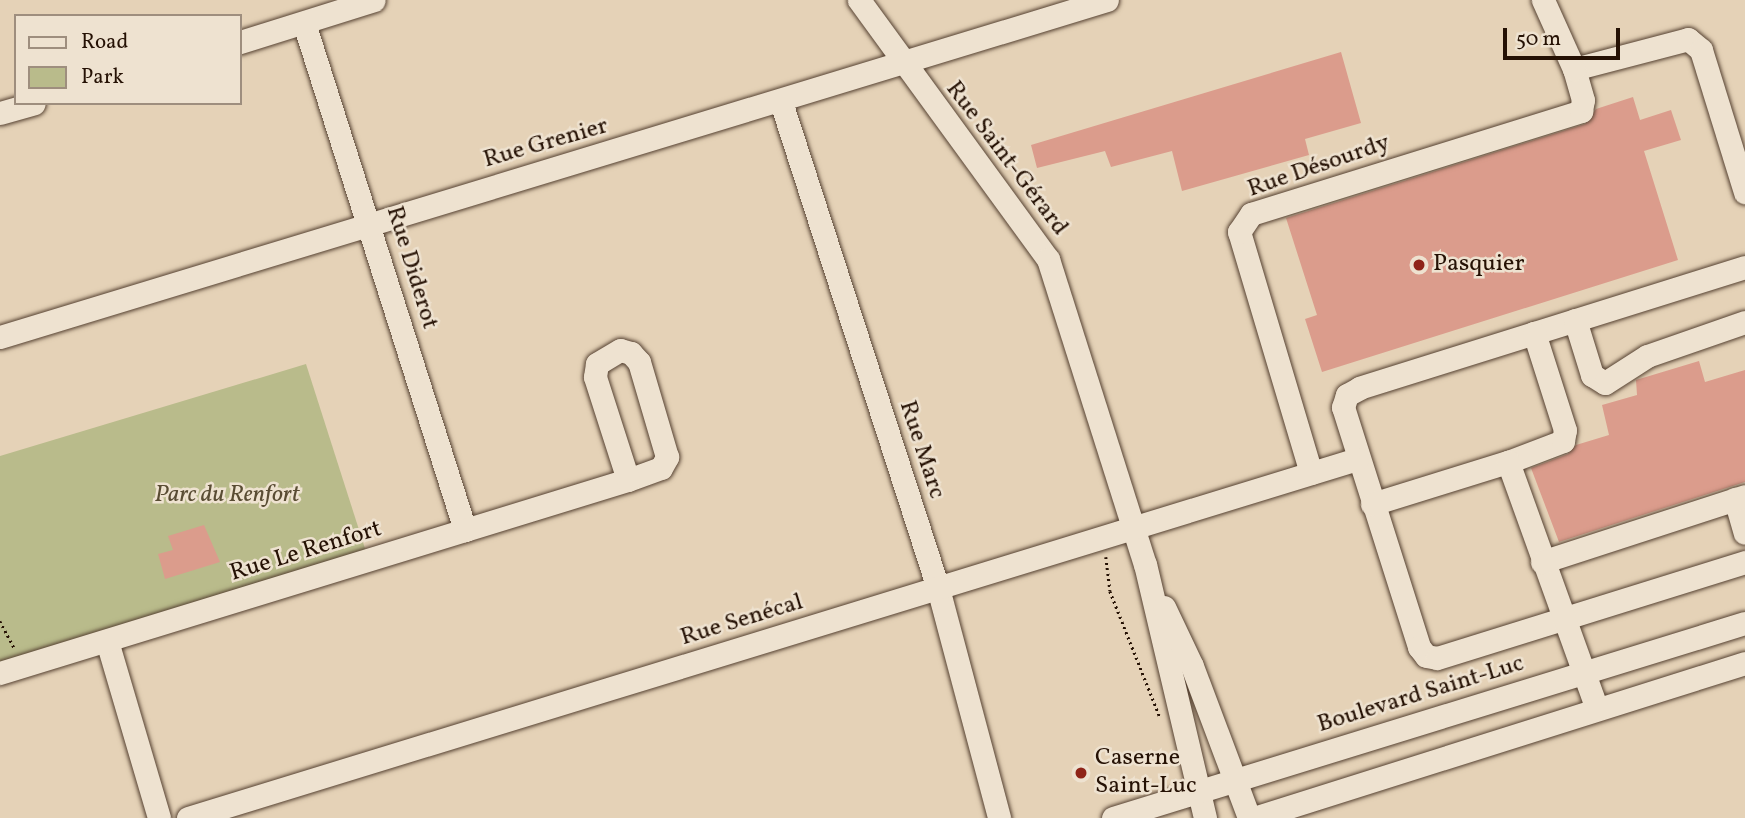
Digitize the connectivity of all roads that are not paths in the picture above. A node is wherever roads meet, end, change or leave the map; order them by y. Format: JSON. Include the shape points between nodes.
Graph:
{"nodes":[{"id":1,"x":374,"y":0,"type":"edge"},
{"id":2,"x":859,"y":0,"type":"edge"},
{"id":3,"x":1107,"y":0,"type":"edge"},
{"id":4,"x":1543,"y":0,"type":"edge"},
{"id":5,"x":304,"y":23,"type":"junction"},
{"id":6,"x":242,"y":41,"type":"edge"},
{"id":7,"x":902,"y":63,"type":"junction"},
{"id":8,"x":1574,"y":69,"type":"junction"},
{"id":9,"x":781,"y":102,"type":"junction"},
{"id":10,"x":27,"y":105,"type":"edge"},
{"id":11,"x":0,"y":113,"type":"edge"},
{"id":12,"x":1745,"y":192,"type":"edge"},
{"id":13,"x":369,"y":223,"type":"junction"},
{"id":14,"x":1745,"y":267,"type":"edge"},
{"id":15,"x":1575,"y":320,"type":"junction"},
{"id":16,"x":1745,"y":322,"type":"edge"},
{"id":17,"x":1534,"y":333,"type":"junction"},
{"id":18,"x":0,"y":337,"type":"edge"},
{"id":19,"x":1357,"y":459,"type":"junction"},
{"id":20,"x":1508,"y":462,"type":"junction"},
{"id":21,"x":1311,"y":473,"type":"junction"},
{"id":22,"x":628,"y":480,"type":"junction"},
{"id":23,"x":1740,"y":498,"type":"edge"},
{"id":24,"x":1372,"y":504,"type":"junction"},
{"id":25,"x":1134,"y":528,"type":"junction"},
{"id":26,"x":465,"y":530,"type":"junction"},
{"id":27,"x":1745,"y":533,"type":"edge"},
{"id":28,"x":1542,"y":562,"type":"junction"},
{"id":29,"x":1745,"y":562,"type":"edge"},
{"id":30,"x":1145,"y":564,"type":"junction"},
{"id":31,"x":938,"y":588,"type":"junction"},
{"id":32,"x":1562,"y":620,"type":"junction"},
{"id":33,"x":1745,"y":623,"type":"edge"},
{"id":34,"x":107,"y":641,"type":"junction"},
{"id":35,"x":1745,"y":663,"type":"edge"},
{"id":36,"x":10,"y":670,"type":"edge"},
{"id":37,"x":1583,"y":672,"type":"junction"},
{"id":38,"x":1597,"y":707,"type":"junction"},
{"id":39,"x":1235,"y":780,"type":"junction"},
{"id":40,"x":1198,"y":790,"type":"junction"},
{"id":41,"x":159,"y":818,"type":"edge"},
{"id":42,"x":188,"y":818,"type":"edge"},
{"id":43,"x":999,"y":818,"type":"edge"},
{"id":44,"x":1113,"y":818,"type":"edge"},
{"id":45,"x":1205,"y":818,"type":"edge"},
{"id":46,"x":1252,"y":818,"type":"edge"}],
"edges":[{"from":1,"to":5,"type":"street"},
{"from":2,"to":7,"type":"street","name":"Rue Saint-Gérard"},
{"from":3,"to":7,"type":"street","name":"Rue Grenier"},
{"from":4,"to":8,"type":"street"},
{"from":5,"to":6,"type":"street"},
{"from":5,"to":13,"type":"street","name":"Rue Diderot"},
{"from":7,"to":9,"type":"street","name":"Rue Grenier"},
{"from":7,"to":25,"type":"street","name":"Rue Saint-Gérard","via":[[1048,259]]},
{"from":8,"to":12,"type":"street","via":[[1688,39],[1701,50]]},
{"from":8,"to":21,"type":"street","name":"Rue Désourdy","via":[[1583,100],[1581,111],[1251,214],[1239,232]]},
{"from":9,"to":13,"type":"street","name":"Rue Grenier"},
{"from":9,"to":31,"type":"street","name":"Rue Marc"},
{"from":10,"to":11,"type":"street"},
{"from":13,"to":18,"type":"street","name":"Rue Grenier"},
{"from":13,"to":26,"type":"street","name":"Rue Diderot"},
{"from":14,"to":15,"type":"street"},
{"from":15,"to":16,"type":"street","via":[[1592,376],[1605,383],[1647,356]]},
{"from":15,"to":17,"type":"street"},
{"from":17,"to":19,"type":"street","via":[[1348,395],[1345,422]]},
{"from":17,"to":20,"type":"street","via":[[1565,430],[1563,441]]},
{"from":19,"to":21,"type":"street","name":"Rue Senécal"},
{"from":19,"to":24,"type":"street"},
{"from":20,"to":24,"type":"street"},
{"from":20,"to":28,"type":"street"},
{"from":21,"to":25,"type":"street","name":"Rue Senécal"},
{"from":22,"to":22,"type":"street","name":"Rue Le Renfort","via":[[661,468],[667,457],[639,362],[631,353],[620,351],[597,364],[595,377]]},
{"from":22,"to":26,"type":"street","name":"Rue Le Renfort"},
{"from":23,"to":27,"type":"street"},
{"from":23,"to":28,"type":"street"},
{"from":24,"to":32,"type":"street","via":[[1419,647],[1426,656],[1437,658]]},
{"from":25,"to":30,"type":"street","name":"Rue Saint-Gérard"},
{"from":25,"to":31,"type":"street","name":"Rue Senécal"},
{"from":26,"to":34,"type":"street","name":"Rue Le Renfort"},
{"from":28,"to":32,"type":"street"},
{"from":29,"to":32,"type":"street"},
{"from":30,"to":39,"type":"street","name":"Rue Saint-Gérard","via":[[1192,666]]},
{"from":30,"to":40,"type":"street","name":"Rue Saint-Gérard"},
{"from":31,"to":42,"type":"street","name":"Rue Senécal"},
{"from":31,"to":43,"type":"street","name":"Rue Marc"},
{"from":32,"to":37,"type":"street"},
{"from":33,"to":37,"type":"street","name":"Boulevard Saint-Luc"},
{"from":34,"to":36,"type":"street","name":"Rue Le Renfort"},
{"from":34,"to":41,"type":"street"},
{"from":35,"to":38,"type":"street"},
{"from":37,"to":38,"type":"street"},
{"from":37,"to":39,"type":"street","name":"Boulevard Saint-Luc"},
{"from":38,"to":46,"type":"street"},
{"from":39,"to":40,"type":"street","name":"Boulevard Saint-Luc"},
{"from":39,"to":46,"type":"street","name":"Rue Saint-Gérard"},
{"from":40,"to":44,"type":"street","name":"Boulevard Saint-Luc"},
{"from":40,"to":45,"type":"street","name":"Rue Saint-Gérard"}]}
